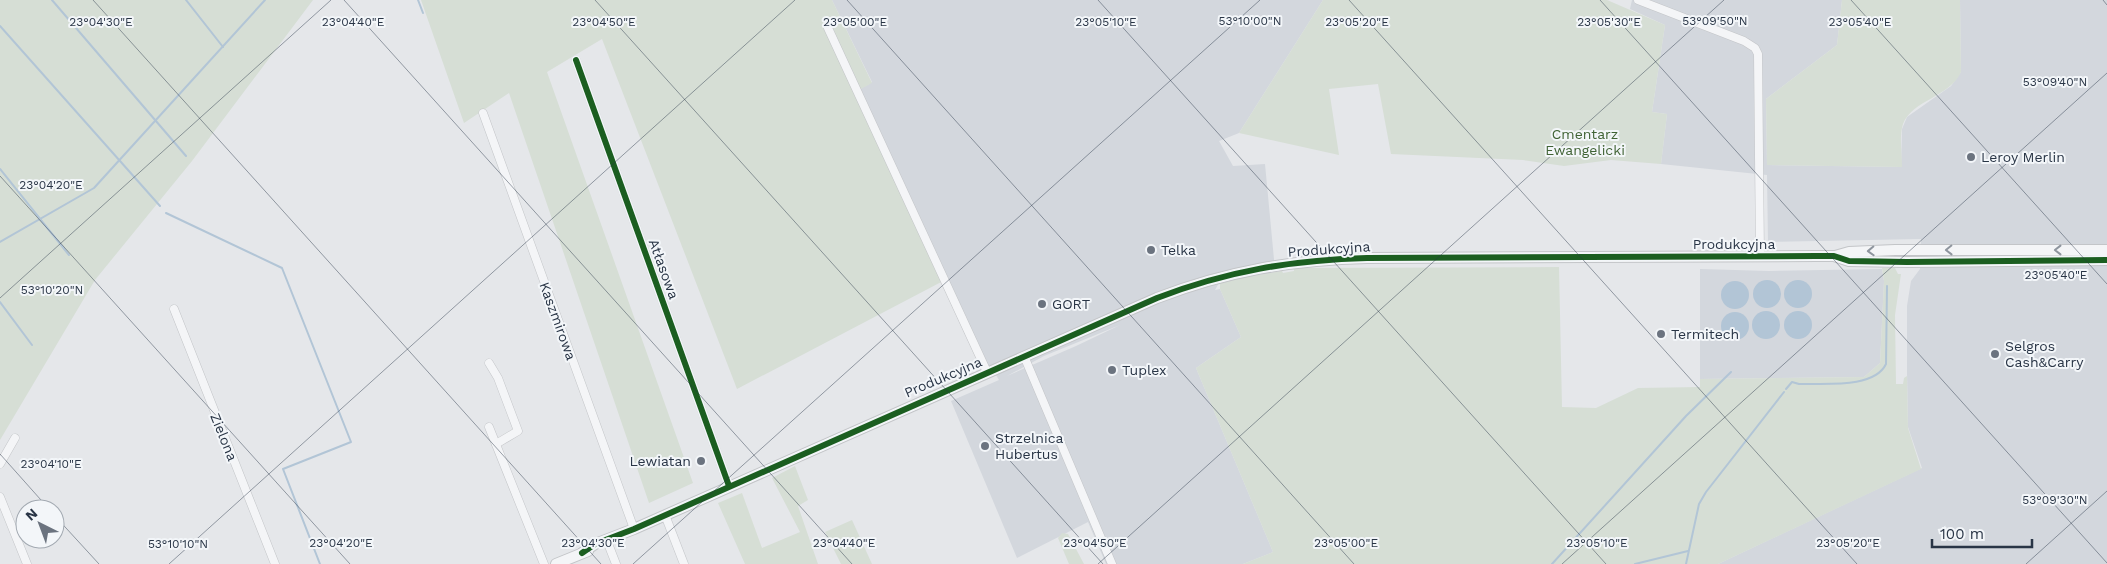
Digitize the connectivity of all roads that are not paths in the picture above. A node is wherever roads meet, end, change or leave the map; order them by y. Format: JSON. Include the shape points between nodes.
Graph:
{"nodes":[{"id":1,"x":1638,"y":0,"type":"edge"},
{"id":2,"x":828,"y":28,"type":"dead end"},
{"id":3,"x":576,"y":60,"type":"dead end"},
{"id":4,"x":483,"y":113,"type":"dead end"},
{"id":5,"x":2107,"y":250,"type":"edge"},
{"id":6,"x":1908,"y":251,"type":"junction"},
{"id":7,"x":1760,"y":256,"type":"junction"},
{"id":8,"x":1834,"y":256,"type":"junction"},
{"id":9,"x":2107,"y":260,"type":"edge"},
{"id":10,"x":1907,"y":262,"type":"junction"},
{"id":11,"x":174,"y":309,"type":"dead end"},
{"id":12,"x":1024,"y":356,"type":"junction"},
{"id":13,"x":489,"y":363,"type":"dead end"},
{"id":14,"x":987,"y":372,"type":"junction"},
{"id":15,"x":489,"y":427,"type":"dead end"},
{"id":16,"x":15,"y":438,"type":"dead end"},
{"id":17,"x":496,"y":444,"type":"junction"},
{"id":18,"x":0,"y":464,"type":"edge"},
{"id":19,"x":729,"y":486,"type":"junction"},
{"id":20,"x":0,"y":497,"type":"edge"},
{"id":21,"x":665,"y":515,"type":"junction"},
{"id":22,"x":634,"y":529,"type":"junction"},
{"id":23,"x":607,"y":541,"type":"junction"},
{"id":24,"x":27,"y":564,"type":"edge"},
{"id":25,"x":275,"y":564,"type":"edge"},
{"id":26,"x":544,"y":564,"type":"edge"},
{"id":27,"x":556,"y":564,"type":"edge"},
{"id":28,"x":616,"y":564,"type":"edge"},
{"id":29,"x":684,"y":564,"type":"edge"},
{"id":30,"x":1112,"y":564,"type":"edge"}],
"edges":[{"from":1,"to":7,"type":"street","via":[[1744,41],[1758,54]]},
{"from":2,"to":14,"type":"street"},
{"from":3,"to":19,"type":"street","name":"Atłasowa"},
{"from":4,"to":22,"type":"street","name":"Kaszmirowa"},
{"from":5,"to":6,"type":"street","name":"Produkcyjna","one_way":true},
{"from":6,"to":8,"type":"street","name":"Produkcyjna","one_way":true,"via":[[1848,252]]},
{"from":6,"to":10,"type":"street"},
{"from":7,"to":8,"type":"street","name":"Produkcyjna"},
{"from":7,"to":12,"type":"street","name":"Produkcyjna","via":[[1304,261],[1252,269],[1184,287]]},
{"from":8,"to":10,"type":"street","name":"Produkcyjna","via":[[1849,260]]},
{"from":9,"to":10,"type":"street","name":"Produkcyjna"},
{"from":11,"to":25,"type":"street","name":"Zielona"},
{"from":12,"to":14,"type":"street","name":"Produkcyjna"},
{"from":12,"to":30,"type":"street"},
{"from":13,"to":17,"type":"street","via":[[518,431]]},
{"from":14,"to":19,"type":"street","name":"Produkcyjna"},
{"from":15,"to":17,"type":"street"},
{"from":16,"to":18,"type":"street"},
{"from":17,"to":26,"type":"street"},
{"from":19,"to":21,"type":"street","name":"Produkcyjna"},
{"from":20,"to":24,"type":"street"},
{"from":21,"to":22,"type":"street","name":"Produkcyjna"},
{"from":21,"to":29,"type":"street"},
{"from":22,"to":23,"type":"street","name":"Produkcyjna"},
{"from":23,"to":27,"type":"street","name":"Produkcyjna","via":[[598,548]]},
{"from":23,"to":28,"type":"street"}]}
